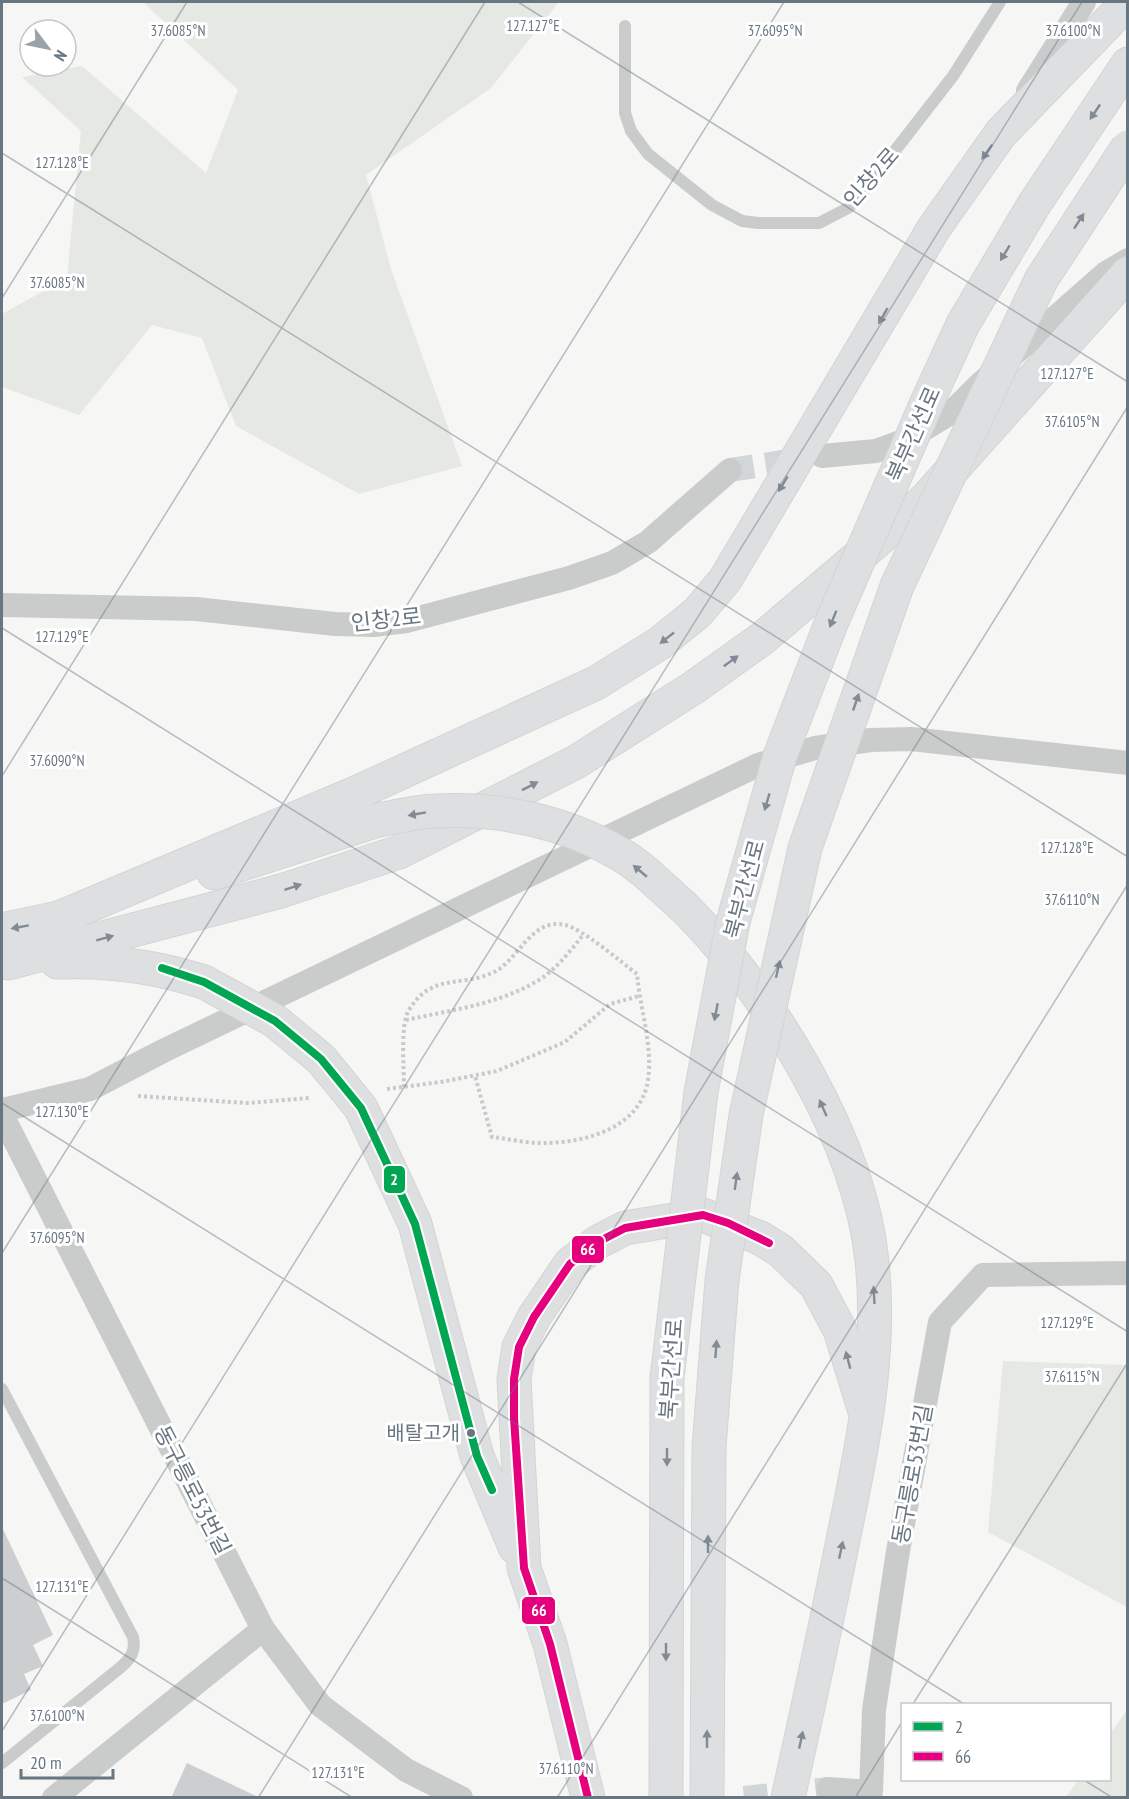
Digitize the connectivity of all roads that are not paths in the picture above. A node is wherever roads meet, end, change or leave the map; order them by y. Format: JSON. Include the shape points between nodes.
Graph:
{"nodes":[{"id":1,"x":1000,"y":2,"type":"edge"},
{"id":2,"x":1084,"y":2,"type":"edge"},
{"id":3,"x":1128,"y":2,"type":"edge"},
{"id":4,"x":625,"y":26,"type":"dead end"},
{"id":5,"x":1128,"y":64,"type":"edge"},
{"id":6,"x":1007,"y":126,"type":"junction"},
{"id":7,"x":1128,"y":147,"type":"edge"},
{"id":8,"x":1128,"y":260,"type":"edge"},
{"id":9,"x":1128,"y":273,"type":"edge"},
{"id":10,"x":822,"y":456,"type":"tunnel mouth"},
{"id":11,"x":730,"y":470,"type":"tunnel mouth"},
{"id":12,"x":2,"y":605,"type":"edge"},
{"id":13,"x":1128,"y":763,"type":"edge"},
{"id":14,"x":52,"y":921,"type":"junction"},
{"id":15,"x":2,"y":930,"type":"edge"},
{"id":16,"x":5,"y":964,"type":"edge"},
{"id":17,"x":2,"y":1110,"type":"edge"},
{"id":18,"x":2,"y":1115,"type":"edge"},
{"id":19,"x":1128,"y":1273,"type":"edge"},
{"id":20,"x":2,"y":1389,"type":"edge"},
{"id":21,"x":866,"y":1415,"type":"junction"},
{"id":22,"x":524,"y":1568,"type":"junction"},
{"id":23,"x":263,"y":1629,"type":"junction"},
{"id":24,"x":2,"y":1763,"type":"edge"},
{"id":25,"x":828,"y":1789,"type":"tunnel mouth"},
{"id":26,"x":870,"y":1795,"type":"edge"},
{"id":27,"x":54,"y":1797,"type":"edge"},
{"id":28,"x":461,"y":1797,"type":"edge"},
{"id":29,"x":588,"y":1797,"type":"edge"},
{"id":30,"x":666,"y":1797,"type":"edge"},
{"id":31,"x":707,"y":1797,"type":"edge"},
{"id":32,"x":788,"y":1797,"type":"edge"}],
"edges":[{"from":1,"to":4,"type":"lane","name":"인창2로","via":[[953,76],[859,197],[848,208],[819,223],[742,221],[712,206],[643,149],[625,113]]},
{"from":2,"to":6,"type":"street"},
{"from":3,"to":6,"type":"highway"},
{"from":5,"to":30,"type":"highway","name":"북부간선로","one_way":true,"bridge":true,"via":[[1035,202],[963,324],[832,621],[780,756],[733,922],[701,1092],[667,1378]]},
{"from":6,"to":14,"type":"highway","one_way":true,"via":[[934,228],[731,570],[697,614],[660,643],[596,683],[356,793]]},
{"from":31,"to":7,"type":"highway","name":"북부간선로","one_way":true,"bridge":true,"via":[[709,1447],[722,1280],[746,1115],[805,848],[897,586],[1041,280]]},
{"from":8,"to":10,"type":"street","via":[[1106,273],[952,412],[906,440],[876,451]]},
{"from":16,"to":9,"type":"highway","one_way":true,"via":[[281,891],[399,852],[576,762],[763,638],[926,499]]},
{"from":11,"to":12,"type":"street","name":"인창2로","via":[[648,542],[612,563],[407,621],[335,624],[196,609]]},
{"from":13,"to":17,"type":"street","via":[[911,739],[815,748],[758,765],[90,1089]]},
{"from":14,"to":15,"type":"highway","one_way":true},
{"from":21,"to":14,"type":"highway","one_way":true,"bridge":true,"via":[[875,1353],[872,1260],[857,1191],[844,1156],[799,1054],[759,996],[708,930],[619,853],[574,832],[535,820],[491,811],[434,811],[378,820]]},
{"from":16,"to":22,"type":"highway","bridge":true,"via":[[83,961],[161,968],[204,982],[275,1021],[321,1059],[361,1108],[415,1224],[477,1456]]},
{"from":18,"to":23,"type":"street","name":"동구릉로53번길"},
{"from":19,"to":26,"type":"street","name":"동구릉로53번길","via":[[983,1275],[940,1322],[898,1551],[874,1710]]},
{"from":20,"to":24,"type":"lane","via":[[135,1647],[121,1667]]},
{"from":21,"to":22,"type":"highway","one_way":true,"via":[[831,1311],[816,1285],[781,1251],[728,1223],[703,1215],[625,1227],[570,1264],[519,1347],[514,1408]]},
{"from":32,"to":21,"type":"highway","one_way":true},
{"from":22,"to":29,"type":"highway","via":[[550,1644]]},
{"from":23,"to":27,"type":"street"},
{"from":23,"to":28,"type":"street","name":"동구릉로53번길","via":[[320,1705],[406,1770]]},
{"from":25,"to":26,"type":"street","name":"동구릉로53번길"}]}
